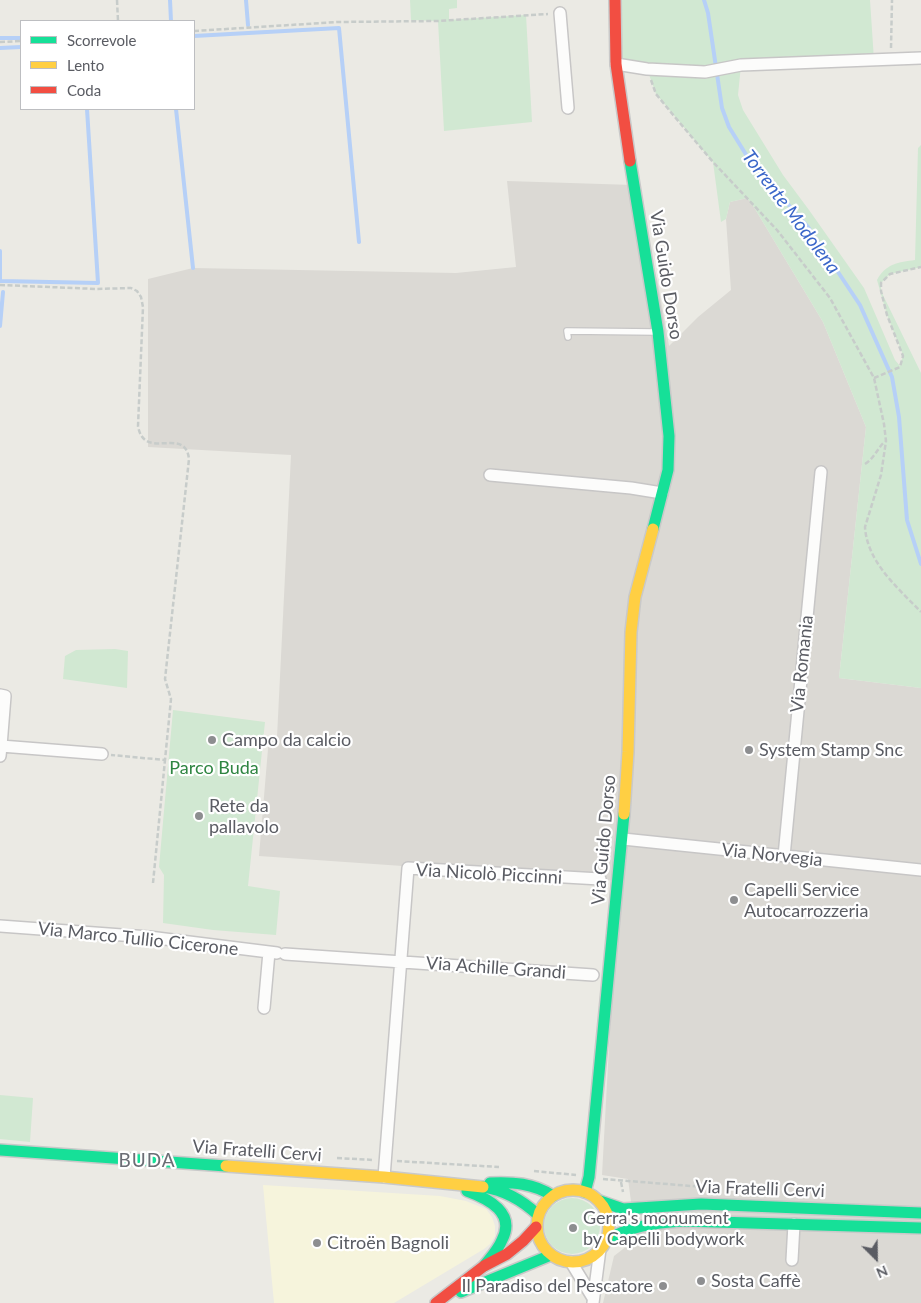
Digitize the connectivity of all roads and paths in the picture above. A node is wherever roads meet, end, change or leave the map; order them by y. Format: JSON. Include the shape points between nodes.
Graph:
{"nodes":[{"id":1,"x":117,"y":0,"type":"edge"},
{"id":2,"x":615,"y":0,"type":"edge"},
{"id":3,"x":892,"y":0,"type":"edge"},
{"id":4,"x":556,"y":13,"type":"joint"},
{"id":5,"x":118,"y":20,"type":"edge"},
{"id":6,"x":195,"y":31,"type":"edge"},
{"id":7,"x":20,"y":41,"type":"edge"},
{"id":8,"x":0,"y":42,"type":"edge"},
{"id":9,"x":921,"y":58,"type":"edge"},
{"id":10,"x":890,"y":59,"type":"junction"},
{"id":11,"x":616,"y":64,"type":"junction"},
{"id":12,"x":647,"y":69,"type":"junction"},
{"id":13,"x":568,"y":108,"type":"dead end"},
{"id":14,"x":921,"y":267,"type":"edge"},
{"id":15,"x":0,"y":285,"type":"edge"},
{"id":16,"x":658,"y":332,"type":"junction"},
{"id":17,"x":568,"y":338,"type":"dead end"},
{"id":18,"x":874,"y":378,"type":"junction"},
{"id":19,"x":886,"y":441,"type":"junction"},
{"id":20,"x":865,"y":464,"type":"dead end"},
{"id":21,"x":821,"y":472,"type":"dead end"},
{"id":22,"x":490,"y":474,"type":"dead end"},
{"id":23,"x":662,"y":493,"type":"junction"},
{"id":24,"x":921,"y":612,"type":"edge"},
{"id":25,"x":0,"y":695,"type":"edge"},
{"id":26,"x":0,"y":751,"type":"edge"},
{"id":27,"x":102,"y":754,"type":"joint"},
{"id":28,"x":165,"y":760,"type":"junction"},
{"id":29,"x":623,"y":839,"type":"junction"},
{"id":30,"x":784,"y":856,"type":"junction"},
{"id":31,"x":921,"y":870,"type":"edge"},
{"id":32,"x":600,"y":879,"type":"dead end"},
{"id":33,"x":153,"y":884,"type":"dead end"},
{"id":34,"x":0,"y":926,"type":"edge"},
{"id":35,"x":277,"y":953,"type":"junction"},
{"id":36,"x":400,"y":961,"type":"junction"},
{"id":37,"x":593,"y":975,"type":"dead end"},
{"id":38,"x":264,"y":1008,"type":"dead end"},
{"id":39,"x":0,"y":1150,"type":"edge"},
{"id":40,"x":384,"y":1177,"type":"junction"},
{"id":41,"x":589,"y":1177,"type":"junction"},
{"id":42,"x":621,"y":1182,"type":"dead end"},
{"id":43,"x":451,"y":1185,"type":"junction"},
{"id":44,"x":585,"y":1192,"type":"junction"},
{"id":45,"x":552,"y":1196,"type":"junction"},
{"id":46,"x":600,"y":1201,"type":"junction"},
{"id":47,"x":921,"y":1213,"type":"edge"},
{"id":48,"x":537,"y":1221,"type":"junction"},
{"id":49,"x":794,"y":1224,"type":"junction"},
{"id":50,"x":921,"y":1228,"type":"edge"},
{"id":51,"x":603,"y":1245,"type":"junction"},
{"id":52,"x":551,"y":1255,"type":"junction"},
{"id":53,"x":792,"y":1260,"type":"dead end"},
{"id":54,"x":571,"y":1262,"type":"junction"},
{"id":55,"x":484,"y":1266,"type":"junction"},
{"id":56,"x":593,"y":1301,"type":"edge"},
{"id":57,"x":437,"y":1303,"type":"edge"}],
"edges":[{"from":1,"to":5,"type":"path"},
{"from":2,"to":11,"type":"main road","name":"Via Guido Dorso"},
{"from":3,"to":10,"type":"path"},
{"from":4,"to":6,"type":"path"},
{"from":4,"to":13,"type":"street"},
{"from":7,"to":8,"type":"path"},
{"from":9,"to":10,"type":"street"},
{"from":10,"to":12,"type":"street","via":[[741,64],[705,72]]},
{"from":11,"to":12,"type":"street"},
{"from":11,"to":16,"type":"main road","name":"Via Guido Dorso","via":[[627,151]]},
{"from":12,"to":18,"type":"path","via":[[656,94],[713,162],[777,230],[830,298]]},
{"from":14,"to":18,"type":"path","via":[[890,274],[881,283],[888,315],[903,356],[900,366]]},
{"from":15,"to":28,"type":"path","via":[[131,288],[142,298],[140,433],[152,443],[181,444],[186,447],[190,458],[165,679],[171,700]]},
{"from":16,"to":17,"type":"lane","via":[[567,331]]},
{"from":16,"to":23,"type":"main road","name":"Via Guido Dorso","via":[[669,436],[668,470]]},
{"from":18,"to":19,"type":"path"},
{"from":19,"to":20,"type":"path"},
{"from":19,"to":24,"type":"path","via":[[881,475],[865,534],[877,563]]},
{"from":21,"to":30,"type":"street","name":"Via Romania"},
{"from":22,"to":23,"type":"street"},
{"from":23,"to":29,"type":"main road","name":"Via Guido Dorso","via":[[635,597],[631,632]]},
{"from":25,"to":26,"type":"street","via":[[5,696]]},
{"from":26,"to":27,"type":"street"},
{"from":27,"to":28,"type":"path"},
{"from":28,"to":33,"type":"path"},
{"from":29,"to":30,"type":"street","name":"Via Norvegia"},
{"from":29,"to":41,"type":"main road","name":"Via Guido Dorso"},
{"from":30,"to":31,"type":"street","name":"Via Norvegia"},
{"from":32,"to":36,"type":"street","name":"Via Nicolò Piccinni","via":[[408,868]]},
{"from":34,"to":35,"type":"street","name":"Via Marco Tullio Cicerone","via":[[149,937]]},
{"from":35,"to":36,"type":"street"},
{"from":35,"to":38,"type":"street"},
{"from":36,"to":37,"type":"street","name":"Via Achille Grandi"},
{"from":36,"to":40,"type":"street","name":"Via Nicolò Piccinni"},
{"from":39,"to":40,"type":"main road","name":"Via Fratelli Cervi"},
{"from":40,"to":43,"type":"main road","name":"Via Fratelli Cervi"},
{"from":41,"to":42,"type":"path"},
{"from":41,"to":44,"type":"main road","name":"Via Guido Dorso"},
{"from":43,"to":45,"type":"main road","name":"Via Fratelli Cervi","via":[[518,1182],[544,1189]]},
{"from":43,"to":48,"type":"main road","name":"Via Fratelli Cervi","via":[[498,1188],[525,1203]]},
{"from":43,"to":55,"type":"main road","name":"Via Fratelli Cervi","via":[[482,1196],[497,1206],[505,1218],[504,1236]]},
{"from":44,"to":45,"type":"main road","via":[[563,1191]]},
{"from":44,"to":46,"type":"main road"},
{"from":45,"to":48,"type":"main road","via":[[546,1201]]},
{"from":46,"to":47,"type":"main road","name":"Via Fratelli Cervi","via":[[623,1210],[701,1204]]},
{"from":46,"to":51,"type":"main road","via":[[608,1217],[609,1229]]},
{"from":48,"to":52,"type":"main road","via":[[540,1243]]},
{"from":48,"to":55,"type":"main road","via":[[524,1241],[508,1254]]},
{"from":49,"to":50,"type":"main road","name":"Via Fratelli Cervi"},
{"from":49,"to":51,"type":"main road","name":"Via Fratelli Cervi","via":[[646,1223],[625,1229]]},
{"from":49,"to":53,"type":"street"},
{"from":51,"to":54,"type":"main road","via":[[592,1257]]},
{"from":51,"to":56,"type":"street"},
{"from":52,"to":54,"type":"main road"},
{"from":52,"to":57,"type":"main road"},
{"from":54,"to":56,"type":"street"},
{"from":55,"to":57,"type":"main road"}]}
